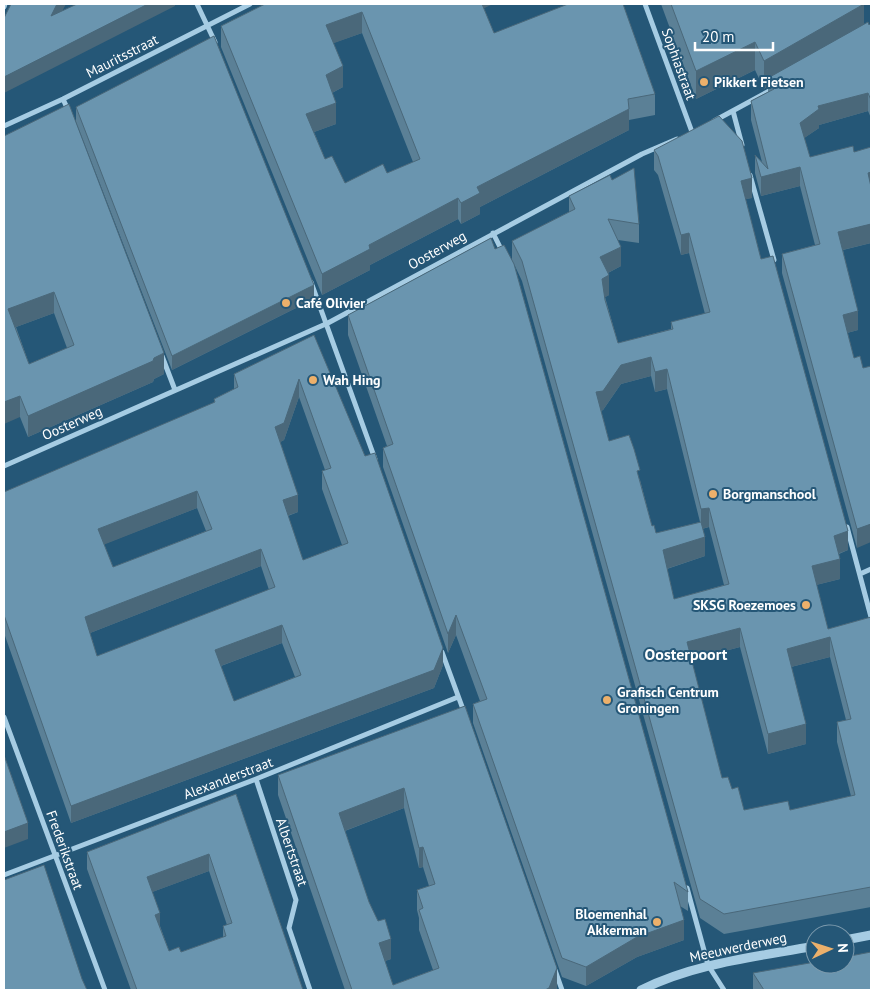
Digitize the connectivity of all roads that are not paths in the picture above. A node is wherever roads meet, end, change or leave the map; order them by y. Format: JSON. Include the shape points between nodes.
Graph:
{"nodes":[{"id":1,"x":198,"y":4,"type":"edge"},
{"id":2,"x":250,"y":4,"type":"edge"},
{"id":3,"x":645,"y":4,"type":"edge"},
{"id":4,"x":208,"y":24,"type":"junction"},
{"id":5,"x":219,"y":52,"type":"edge"},
{"id":6,"x":776,"y":87,"type":"edge"},
{"id":7,"x":63,"y":99,"type":"junction"},
{"id":8,"x":733,"y":111,"type":"junction"},
{"id":9,"x":70,"y":117,"type":"edge"},
{"id":10,"x":708,"y":124,"type":"edge"},
{"id":11,"x":4,"y":126,"type":"edge"},
{"id":12,"x":700,"y":128,"type":"edge"},
{"id":13,"x":692,"y":132,"type":"junction"},
{"id":14,"x":744,"y":150,"type":"edge"},
{"id":15,"x":749,"y":168,"type":"edge"},
{"id":16,"x":493,"y":233,"type":"junction"},
{"id":17,"x":505,"y":258,"type":"edge"},
{"id":18,"x":776,"y":267,"type":"edge"},
{"id":19,"x":310,"y":277,"type":"edge"},
{"id":20,"x":328,"y":322,"type":"junction"},
{"id":21,"x":161,"y":354,"type":"edge"},
{"id":22,"x":175,"y":390,"type":"junction"},
{"id":23,"x":4,"y":466,"type":"edge"},
{"id":24,"x":378,"y":466,"type":"edge"},
{"id":25,"x":844,"y":516,"type":"edge"},
{"id":26,"x":871,"y":569,"type":"edge"},
{"id":27,"x":860,"y":574,"type":"junction"},
{"id":28,"x":871,"y":617,"type":"edge"},
{"id":29,"x":441,"y":650,"type":"edge"},
{"id":30,"x":458,"y":697,"type":"junction"},
{"id":31,"x":465,"y":715,"type":"edge"},
{"id":32,"x":4,"y":717,"type":"edge"},
{"id":33,"x":256,"y":779,"type":"junction"},
{"id":34,"x":55,"y":856,"type":"junction"},
{"id":35,"x":4,"y":875,"type":"edge"},
{"id":36,"x":685,"y":880,"type":"edge"},
{"id":37,"x":871,"y":935,"type":"edge"},
{"id":38,"x":855,"y":938,"type":"edge"},
{"id":39,"x":805,"y":948,"type":"edge"},
{"id":40,"x":553,"y":963,"type":"edge"},
{"id":41,"x":708,"y":965,"type":"junction"},
{"id":42,"x":105,"y":990,"type":"edge"},
{"id":43,"x":310,"y":990,"type":"edge"},
{"id":44,"x":562,"y":990,"type":"edge"},
{"id":45,"x":641,"y":990,"type":"edge"},
{"id":46,"x":724,"y":990,"type":"edge"}],
"edges":[{"from":1,"to":4,"type":"street"},
{"from":2,"to":4,"type":"street","name":"Mauritsstraat"},
{"from":3,"to":13,"type":"street","name":"Sophiastraat"},
{"from":4,"to":5,"type":"street"},
{"from":4,"to":7,"type":"street","name":"Mauritsstraat"},
{"from":6,"to":8,"type":"street"},
{"from":7,"to":9,"type":"street"},
{"from":7,"to":11,"type":"street","name":"Mauritsstraat"},
{"from":8,"to":10,"type":"street"},
{"from":8,"to":14,"type":"street"},
{"from":12,"to":13,"type":"street","name":"Oosterweg"},
{"from":13,"to":16,"type":"street","name":"Oosterweg","via":[[642,154]]},
{"from":15,"to":18,"type":"street"},
{"from":16,"to":17,"type":"street"},
{"from":16,"to":20,"type":"street","name":"Oosterweg"},
{"from":19,"to":20,"type":"street"},
{"from":20,"to":22,"type":"street","name":"Oosterweg"},
{"from":20,"to":24,"type":"street"},
{"from":21,"to":22,"type":"street"},
{"from":22,"to":23,"type":"street","name":"Oosterweg"},
{"from":25,"to":27,"type":"street"},
{"from":26,"to":27,"type":"street"},
{"from":27,"to":28,"type":"street"},
{"from":29,"to":30,"type":"street"},
{"from":30,"to":31,"type":"street"},
{"from":30,"to":33,"type":"street","name":"Alexanderstraat"},
{"from":32,"to":34,"type":"street","name":"Frederikstraat"},
{"from":33,"to":34,"type":"street","name":"Alexanderstraat"},
{"from":33,"to":43,"type":"street","name":"Albertstraat","via":[[296,900],[289,928]]},
{"from":34,"to":35,"type":"street","name":"Alexanderstraat"},
{"from":34,"to":42,"type":"street","name":"Frederikstraat"},
{"from":36,"to":41,"type":"street"},
{"from":37,"to":38,"type":"street"},
{"from":39,"to":41,"type":"street","name":"Meeuwerderweg"},
{"from":40,"to":44,"type":"street"},
{"from":41,"to":45,"type":"street","name":"Meeuwerderweg","via":[[663,979]]},
{"from":41,"to":46,"type":"street"}]}
